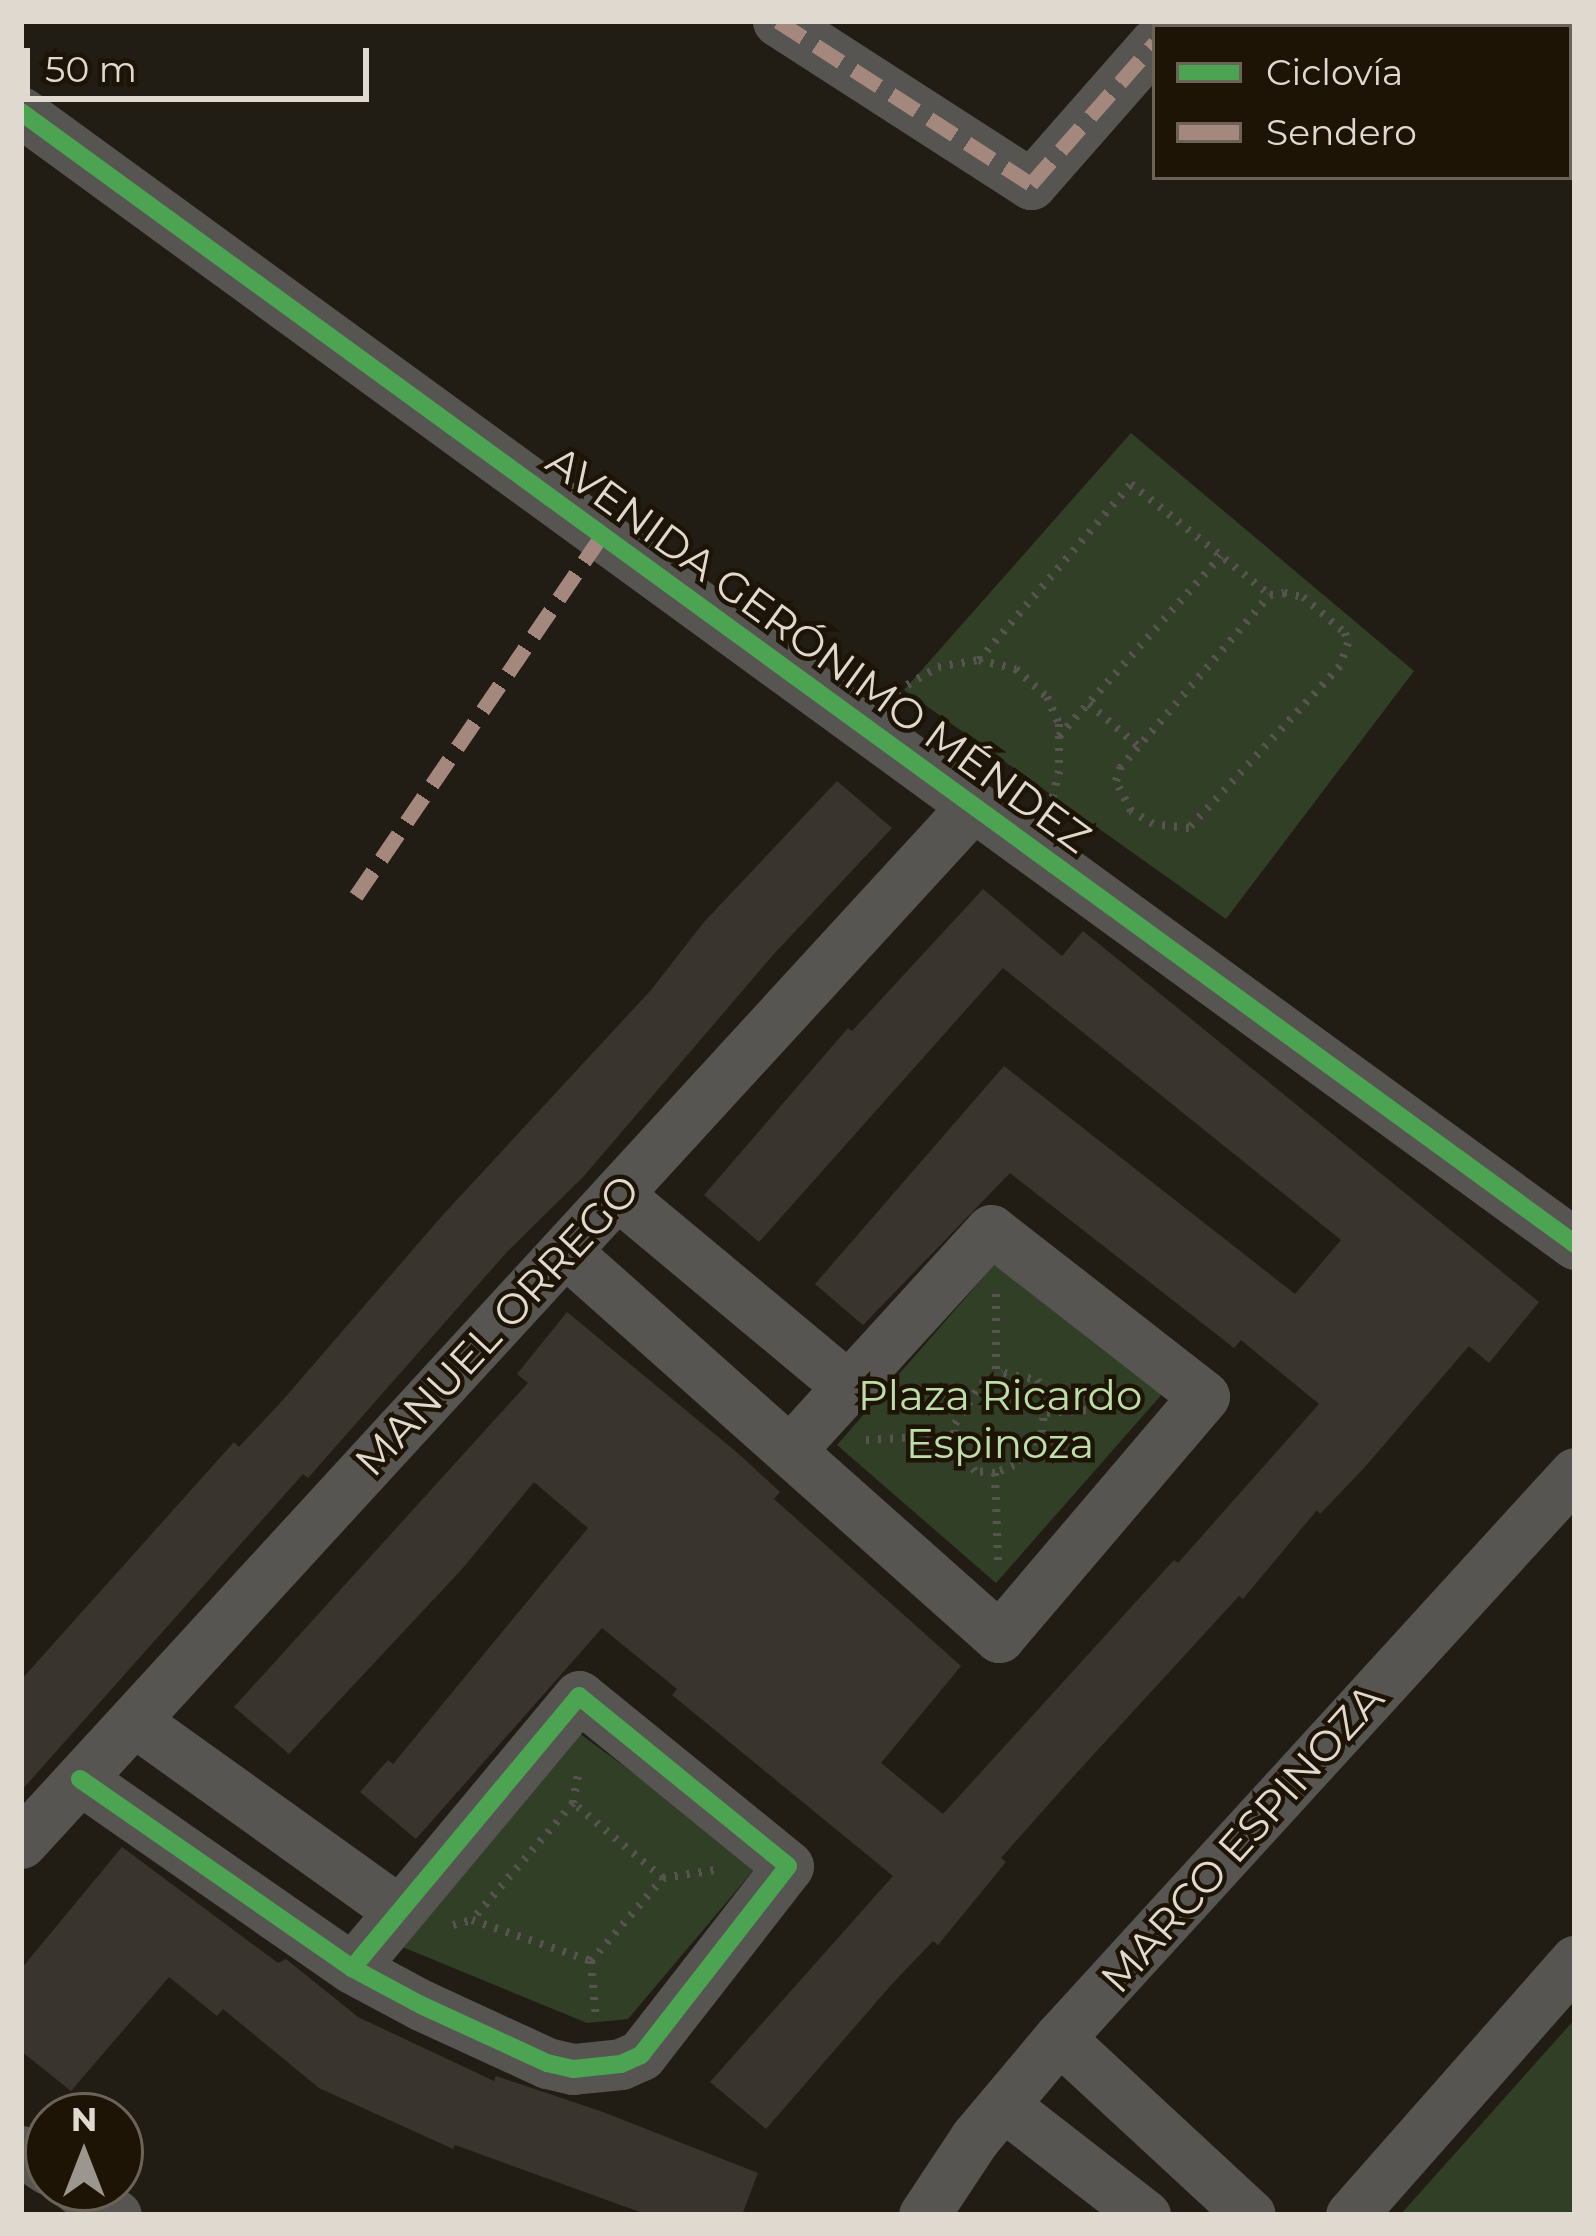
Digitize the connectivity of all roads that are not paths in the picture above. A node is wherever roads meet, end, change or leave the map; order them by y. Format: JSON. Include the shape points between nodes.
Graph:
{"nodes":[{"id":1,"x":778,"y":21,"type":"edge"},
{"id":2,"x":1152,"y":46,"type":"edge"},
{"id":3,"x":21,"y":112,"type":"edge"},
{"id":4,"x":974,"y":806,"type":"junction"},
{"id":5,"x":617,"y":1194,"type":"junction"},
{"id":6,"x":1575,"y":1244,"type":"edge"},
{"id":7,"x":565,"y":1251,"type":"junction"},
{"id":8,"x":849,"y":1388,"type":"junction"},
{"id":9,"x":793,"y":1447,"type":"junction"},
{"id":10,"x":1575,"y":1473,"type":"edge"},
{"id":11,"x":134,"y":1721,"type":"junction"},
{"id":12,"x":80,"y":1779,"type":"junction"},
{"id":13,"x":21,"y":1843,"type":"edge"},
{"id":14,"x":398,"y":1910,"type":"junction"},
{"id":15,"x":1575,"y":1961,"type":"edge"},
{"id":16,"x":352,"y":1968,"type":"junction"},
{"id":17,"x":1059,"y":2038,"type":"junction"},
{"id":18,"x":1003,"y":2105,"type":"junction"},
{"id":19,"x":924,"y":2215,"type":"edge"},
{"id":20,"x":1145,"y":2215,"type":"edge"},
{"id":21,"x":1250,"y":2215,"type":"edge"},
{"id":22,"x":1351,"y":2215,"type":"edge"}],
"edges":[{"from":1,"to":2,"type":"street","via":[[1031,184]]},
{"from":3,"to":4,"type":"street","name":"AVENIDA GERÓNIMO MÉNDEZ"},
{"from":4,"to":5,"type":"street","name":"MANUEL ORREGO"},
{"from":4,"to":6,"type":"street","name":"AVENIDA GERÓNIMO MÉNDEZ"},
{"from":5,"to":7,"type":"street","name":"MANUEL ORREGO"},
{"from":5,"to":8,"type":"street"},
{"from":7,"to":9,"type":"street"},
{"from":7,"to":11,"type":"street","name":"MANUEL ORREGO"},
{"from":8,"to":9,"type":"street"},
{"from":8,"to":9,"type":"street","via":[[991,1230],[1204,1396],[999,1637]]},
{"from":10,"to":17,"type":"street","name":"MARCO ESPINOZA"},
{"from":11,"to":12,"type":"street","name":"MANUEL ORREGO"},
{"from":11,"to":14,"type":"street"},
{"from":12,"to":13,"type":"street","name":"MANUEL ORREGO"},
{"from":12,"to":16,"type":"street"},
{"from":14,"to":16,"type":"street"},
{"from":14,"to":16,"type":"street","via":[[579,1696],[788,1866],[640,2055],[621,2064],[547,2063]]},
{"from":15,"to":22,"type":"street"},
{"from":17,"to":18,"type":"street","name":"MARCO ESPINOZA"},
{"from":17,"to":21,"type":"street"},
{"from":18,"to":19,"type":"street","name":"MARCO ESPINOZA"},
{"from":18,"to":20,"type":"street"}]}
